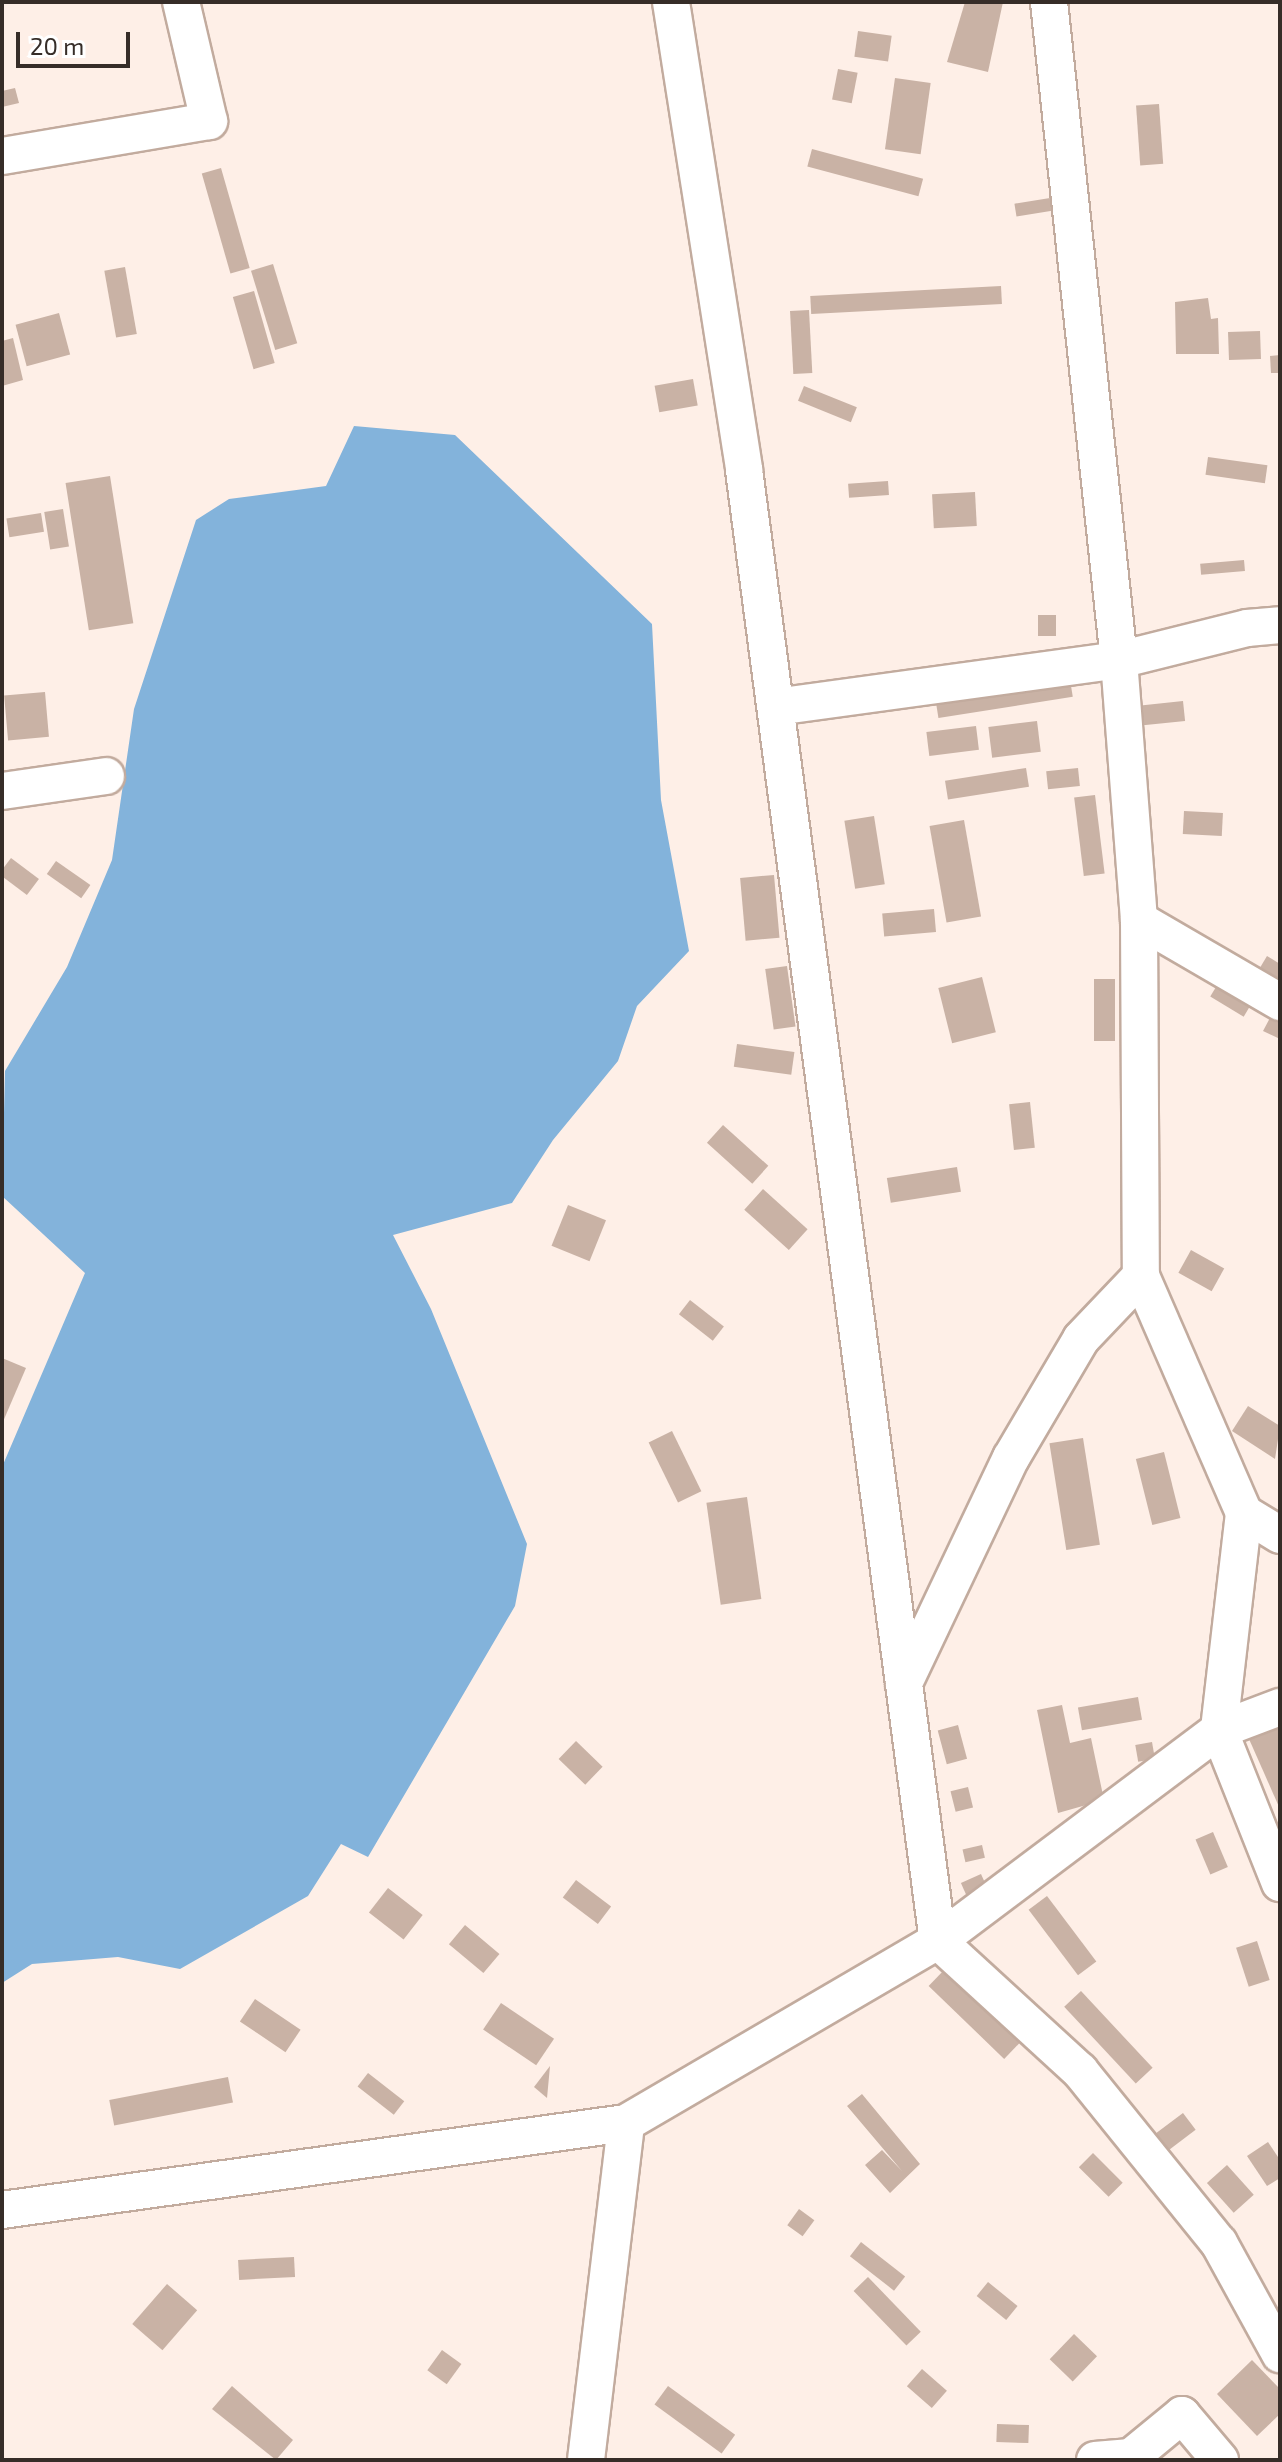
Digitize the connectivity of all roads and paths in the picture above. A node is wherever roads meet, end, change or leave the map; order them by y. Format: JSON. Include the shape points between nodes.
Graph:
{"nodes":[{"id":1,"x":181,"y":2,"type":"edge"},
{"id":2,"x":671,"y":2,"type":"edge"},
{"id":3,"x":1049,"y":2,"type":"edge"},
{"id":4,"x":2,"y":156,"type":"edge"},
{"id":5,"x":1264,"y":626,"type":"edge"},
{"id":6,"x":1280,"y":650,"type":"edge"},
{"id":7,"x":1119,"y":660,"type":"junction"},
{"id":8,"x":776,"y":707,"type":"junction"},
{"id":9,"x":106,"y":776,"type":"dead end"},
{"id":10,"x":2,"y":791,"type":"edge"},
{"id":11,"x":1139,"y":920,"type":"junction"},
{"id":12,"x":1280,"y":1002,"type":"edge"},
{"id":13,"x":1141,"y":1276,"type":"junction"},
{"id":14,"x":1244,"y":1513,"type":"junction"},
{"id":15,"x":1280,"y":1535,"type":"edge"},
{"id":16,"x":904,"y":1683,"type":"junction"},
{"id":17,"x":1280,"y":1707,"type":"edge"},
{"id":18,"x":1219,"y":1730,"type":"junction"},
{"id":19,"x":1280,"y":1883,"type":"edge"},
{"id":20,"x":938,"y":1941,"type":"junction"},
{"id":21,"x":626,"y":2123,"type":"junction"},
{"id":22,"x":2,"y":2210,"type":"edge"},
{"id":23,"x":1280,"y":2354,"type":"edge"},
{"id":24,"x":586,"y":2460,"type":"edge"},
{"id":25,"x":1095,"y":2460,"type":"edge"},
{"id":26,"x":1220,"y":2460,"type":"edge"}],
"edges":[{"from":1,"to":4,"type":"street","via":[[209,121]]},
{"from":2,"to":8,"type":"street"},
{"from":3,"to":7,"type":"street"},
{"from":5,"to":6,"type":"street"},
{"from":5,"to":7,"type":"street"},
{"from":7,"to":8,"type":"street"},
{"from":7,"to":11,"type":"street"},
{"from":8,"to":16,"type":"street"},
{"from":9,"to":10,"type":"street"},
{"from":11,"to":12,"type":"street"},
{"from":11,"to":13,"type":"street"},
{"from":13,"to":14,"type":"street"},
{"from":13,"to":16,"type":"street","via":[[1081,1339],[1011,1458]]},
{"from":14,"to":15,"type":"street"},
{"from":14,"to":18,"type":"street"},
{"from":16,"to":20,"type":"street"},
{"from":17,"to":18,"type":"street"},
{"from":18,"to":19,"type":"street"},
{"from":18,"to":20,"type":"street"},
{"from":20,"to":21,"type":"street"},
{"from":20,"to":23,"type":"street","via":[[1080,2071],[1219,2243]]},
{"from":21,"to":22,"type":"street"},
{"from":21,"to":24,"type":"street"},
{"from":25,"to":26,"type":"street","via":[[1131,2457],[1182,2415]]}]}
